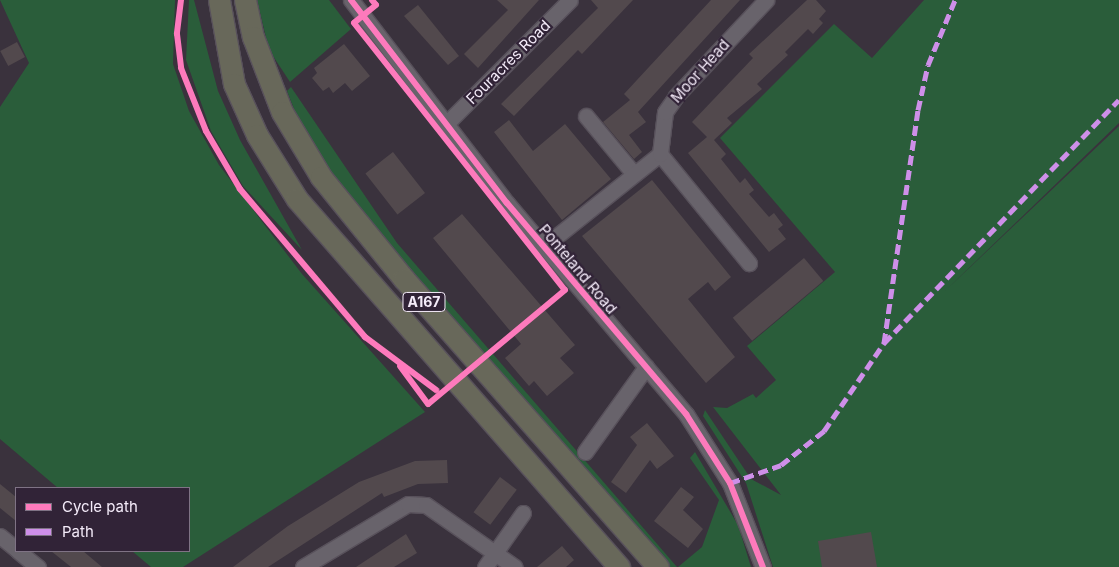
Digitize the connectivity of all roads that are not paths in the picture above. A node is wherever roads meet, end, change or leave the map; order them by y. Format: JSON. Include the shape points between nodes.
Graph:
{"nodes":[{"id":1,"x":245,"y":0,"type":"edge"},
{"id":2,"x":351,"y":0,"type":"edge"},
{"id":3,"x":570,"y":0,"type":"edge"},
{"id":4,"x":766,"y":0,"type":"edge"},
{"id":5,"x":222,"y":7,"type":"edge"},
{"id":6,"x":586,"y":116,"type":"dead end"},
{"id":7,"x":446,"y":124,"type":"junction"},
{"id":8,"x":660,"y":154,"type":"junction"},
{"id":9,"x":634,"y":174,"type":"junction"},
{"id":10,"x":543,"y":247,"type":"junction"},
{"id":11,"x":749,"y":263,"type":"dead end"},
{"id":12,"x":646,"y":367,"type":"junction"},
{"id":13,"x":585,"y":452,"type":"dead end"},
{"id":14,"x":523,"y":512,"type":"dead end"},
{"id":15,"x":0,"y":536,"type":"edge"},
{"id":16,"x":15,"y":548,"type":"edge"},
{"id":17,"x":19,"y":552,"type":"edge"},
{"id":18,"x":494,"y":554,"type":"junction"},
{"id":19,"x":38,"y":567,"type":"edge"},
{"id":20,"x":303,"y":567,"type":"edge"},
{"id":21,"x":486,"y":567,"type":"edge"},
{"id":22,"x":515,"y":567,"type":"edge"},
{"id":23,"x":619,"y":567,"type":"edge"},
{"id":24,"x":658,"y":567,"type":"edge"},
{"id":25,"x":763,"y":567,"type":"edge"}],
"edges":[{"from":1,"to":24,"type":"highway","number":"A167","via":[[253,37],[282,112],[321,177],[404,279]]},
{"from":2,"to":7,"type":"street","name":"Ponteland Road"},
{"from":3,"to":7,"type":"street","name":"Fouracres Road"},
{"from":4,"to":8,"type":"street","name":"Moor Head","via":[[676,96],[665,112]]},
{"from":5,"to":23,"type":"highway","number":"A167","via":[[226,61],[246,114],[298,199]]},
{"from":6,"to":9,"type":"street"},
{"from":7,"to":10,"type":"street","name":"Ponteland Road"},
{"from":8,"to":9,"type":"street"},
{"from":8,"to":11,"type":"street"},
{"from":9,"to":10,"type":"street"},
{"from":10,"to":12,"type":"street","name":"Ponteland Road"},
{"from":12,"to":13,"type":"street"},
{"from":12,"to":25,"type":"street","name":"Ponteland Road","via":[[686,414],[730,483]]},
{"from":14,"to":18,"type":"street"},
{"from":15,"to":16,"type":"street"},
{"from":17,"to":19,"type":"street"},
{"from":18,"to":20,"type":"street","via":[[426,504],[408,504]]},
{"from":18,"to":21,"type":"street"},
{"from":18,"to":22,"type":"street"}]}
